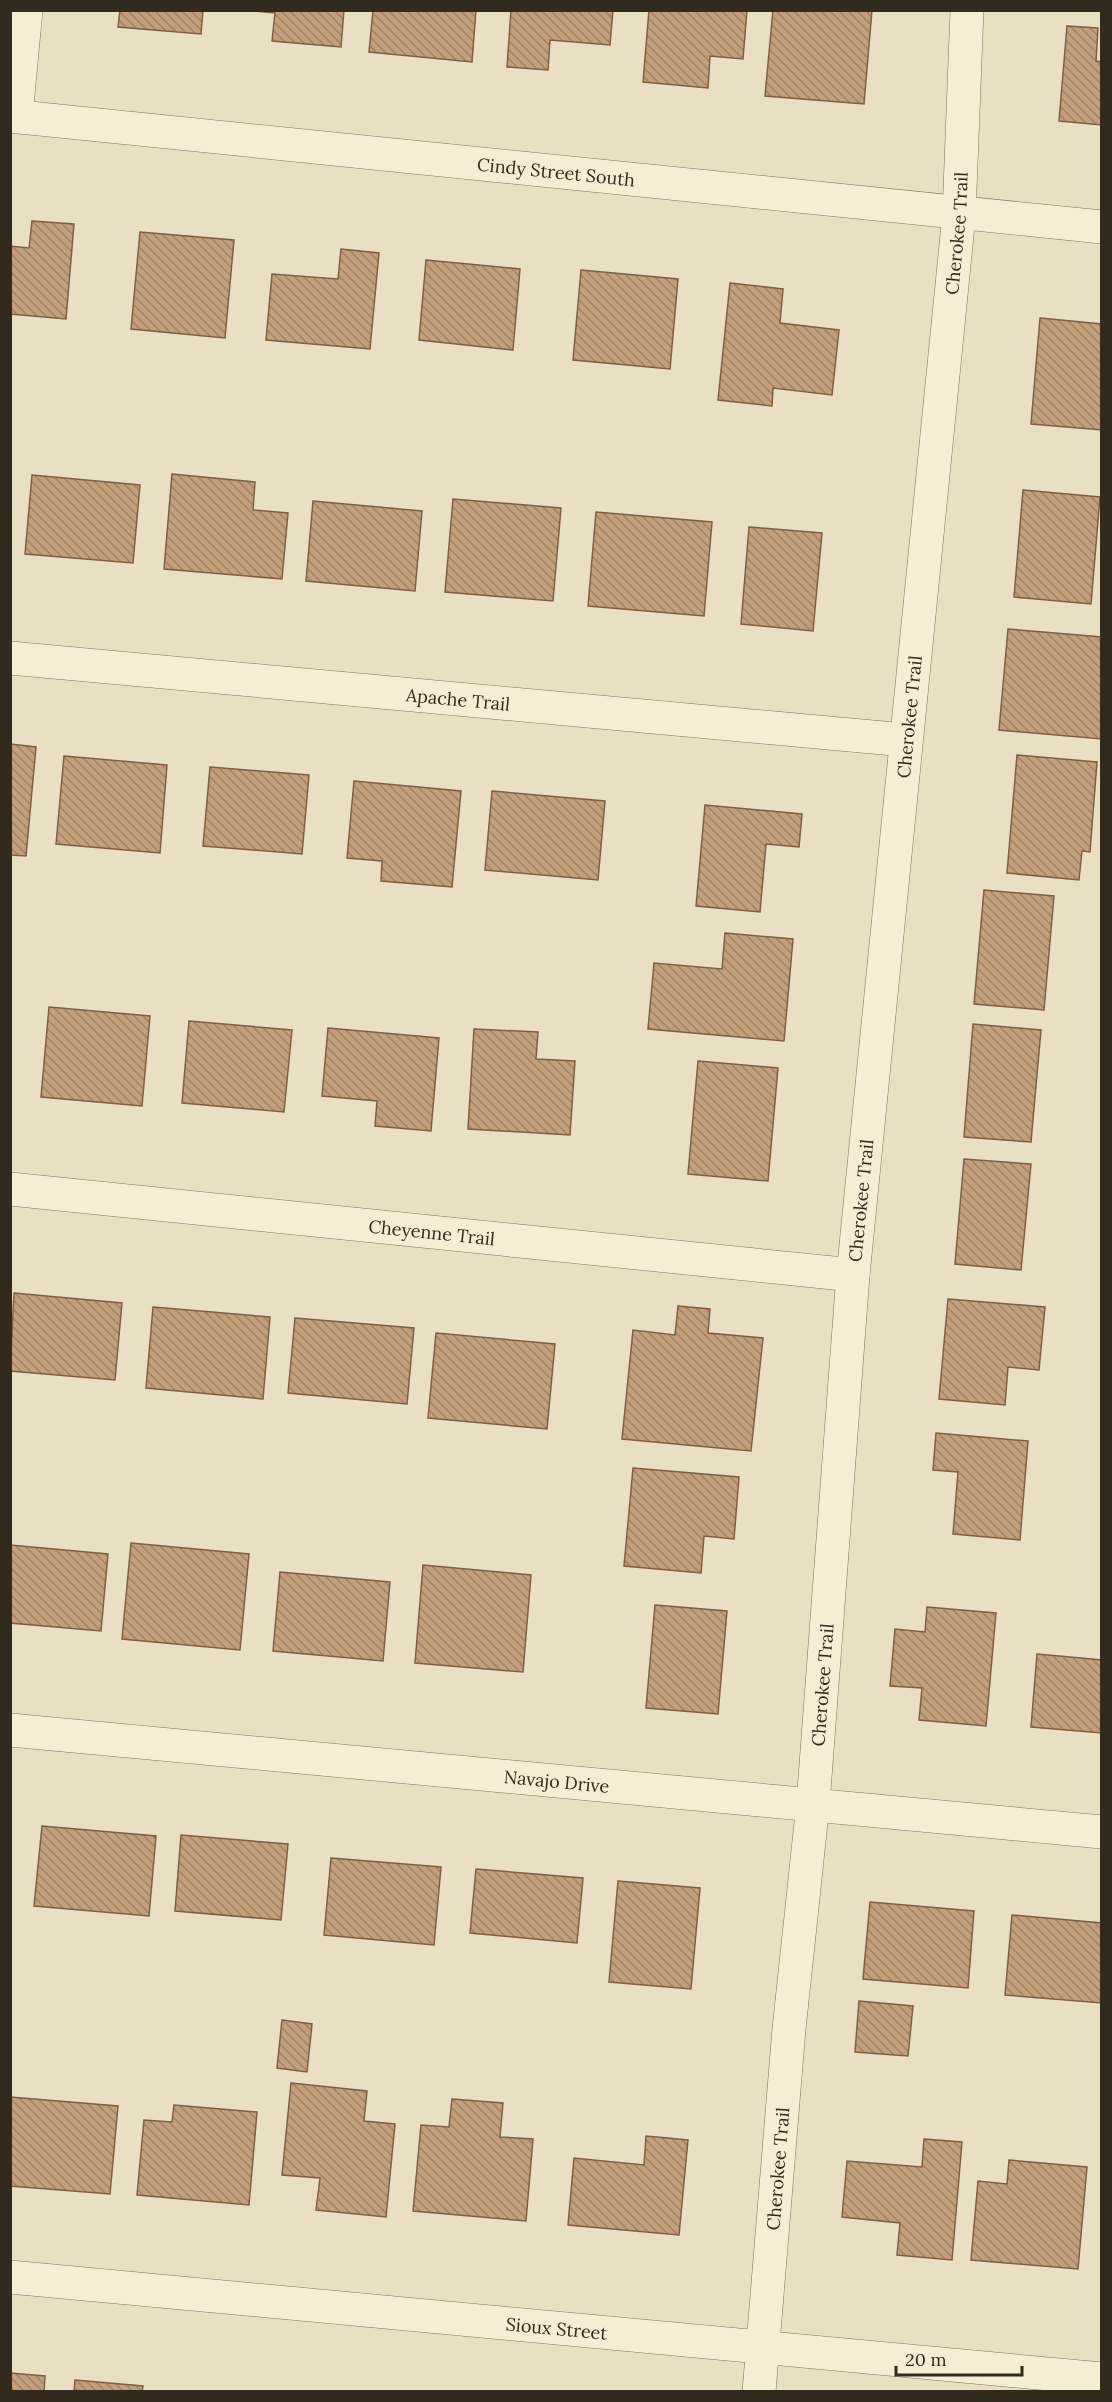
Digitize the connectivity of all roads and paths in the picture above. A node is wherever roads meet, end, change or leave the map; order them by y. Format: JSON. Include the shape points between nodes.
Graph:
{"nodes":[{"id":1,"x":26,"y":10,"type":"edge"},
{"id":2,"x":967,"y":10,"type":"edge"},
{"id":3,"x":13,"y":116,"type":"edge"},
{"id":4,"x":958,"y":214,"type":"junction"},
{"id":5,"x":1101,"y":227,"type":"edge"},
{"id":6,"x":10,"y":658,"type":"edge"},
{"id":7,"x":905,"y":740,"type":"junction"},
{"id":8,"x":10,"y":1189,"type":"edge"},
{"id":9,"x":853,"y":1275,"type":"junction"},
{"id":10,"x":10,"y":1730,"type":"edge"},
{"id":11,"x":813,"y":1804,"type":"junction"},
{"id":12,"x":1101,"y":1832,"type":"edge"},
{"id":13,"x":10,"y":2277,"type":"edge"},
{"id":14,"x":763,"y":2348,"type":"junction"},
{"id":15,"x":1101,"y":2379,"type":"edge"},
{"id":16,"x":759,"y":2391,"type":"edge"}],
"edges":[{"from":1,"to":3,"type":"street"},
{"from":2,"to":4,"type":"street","name":"Cherokee Trail"},
{"from":3,"to":4,"type":"street","name":"Cindy Street South"},
{"from":4,"to":5,"type":"street","name":"Cindy Street South"},
{"from":4,"to":7,"type":"street","name":"Cherokee Trail"},
{"from":6,"to":7,"type":"street","name":"Apache Trail"},
{"from":7,"to":9,"type":"street","name":"Cherokee Trail"},
{"from":8,"to":9,"type":"street","name":"Cheyenne Trail"},
{"from":9,"to":11,"type":"street","name":"Cherokee Trail"},
{"from":10,"to":11,"type":"street","name":"Navajo Drive"},
{"from":11,"to":12,"type":"street","name":"Navajo Drive"},
{"from":11,"to":14,"type":"street","name":"Cherokee Trail","via":[[789,2029]]},
{"from":13,"to":14,"type":"street","name":"Sioux Street"},
{"from":14,"to":15,"type":"street","name":"Sioux Street"},
{"from":14,"to":16,"type":"street","name":"Cherokee Trail"}]}
